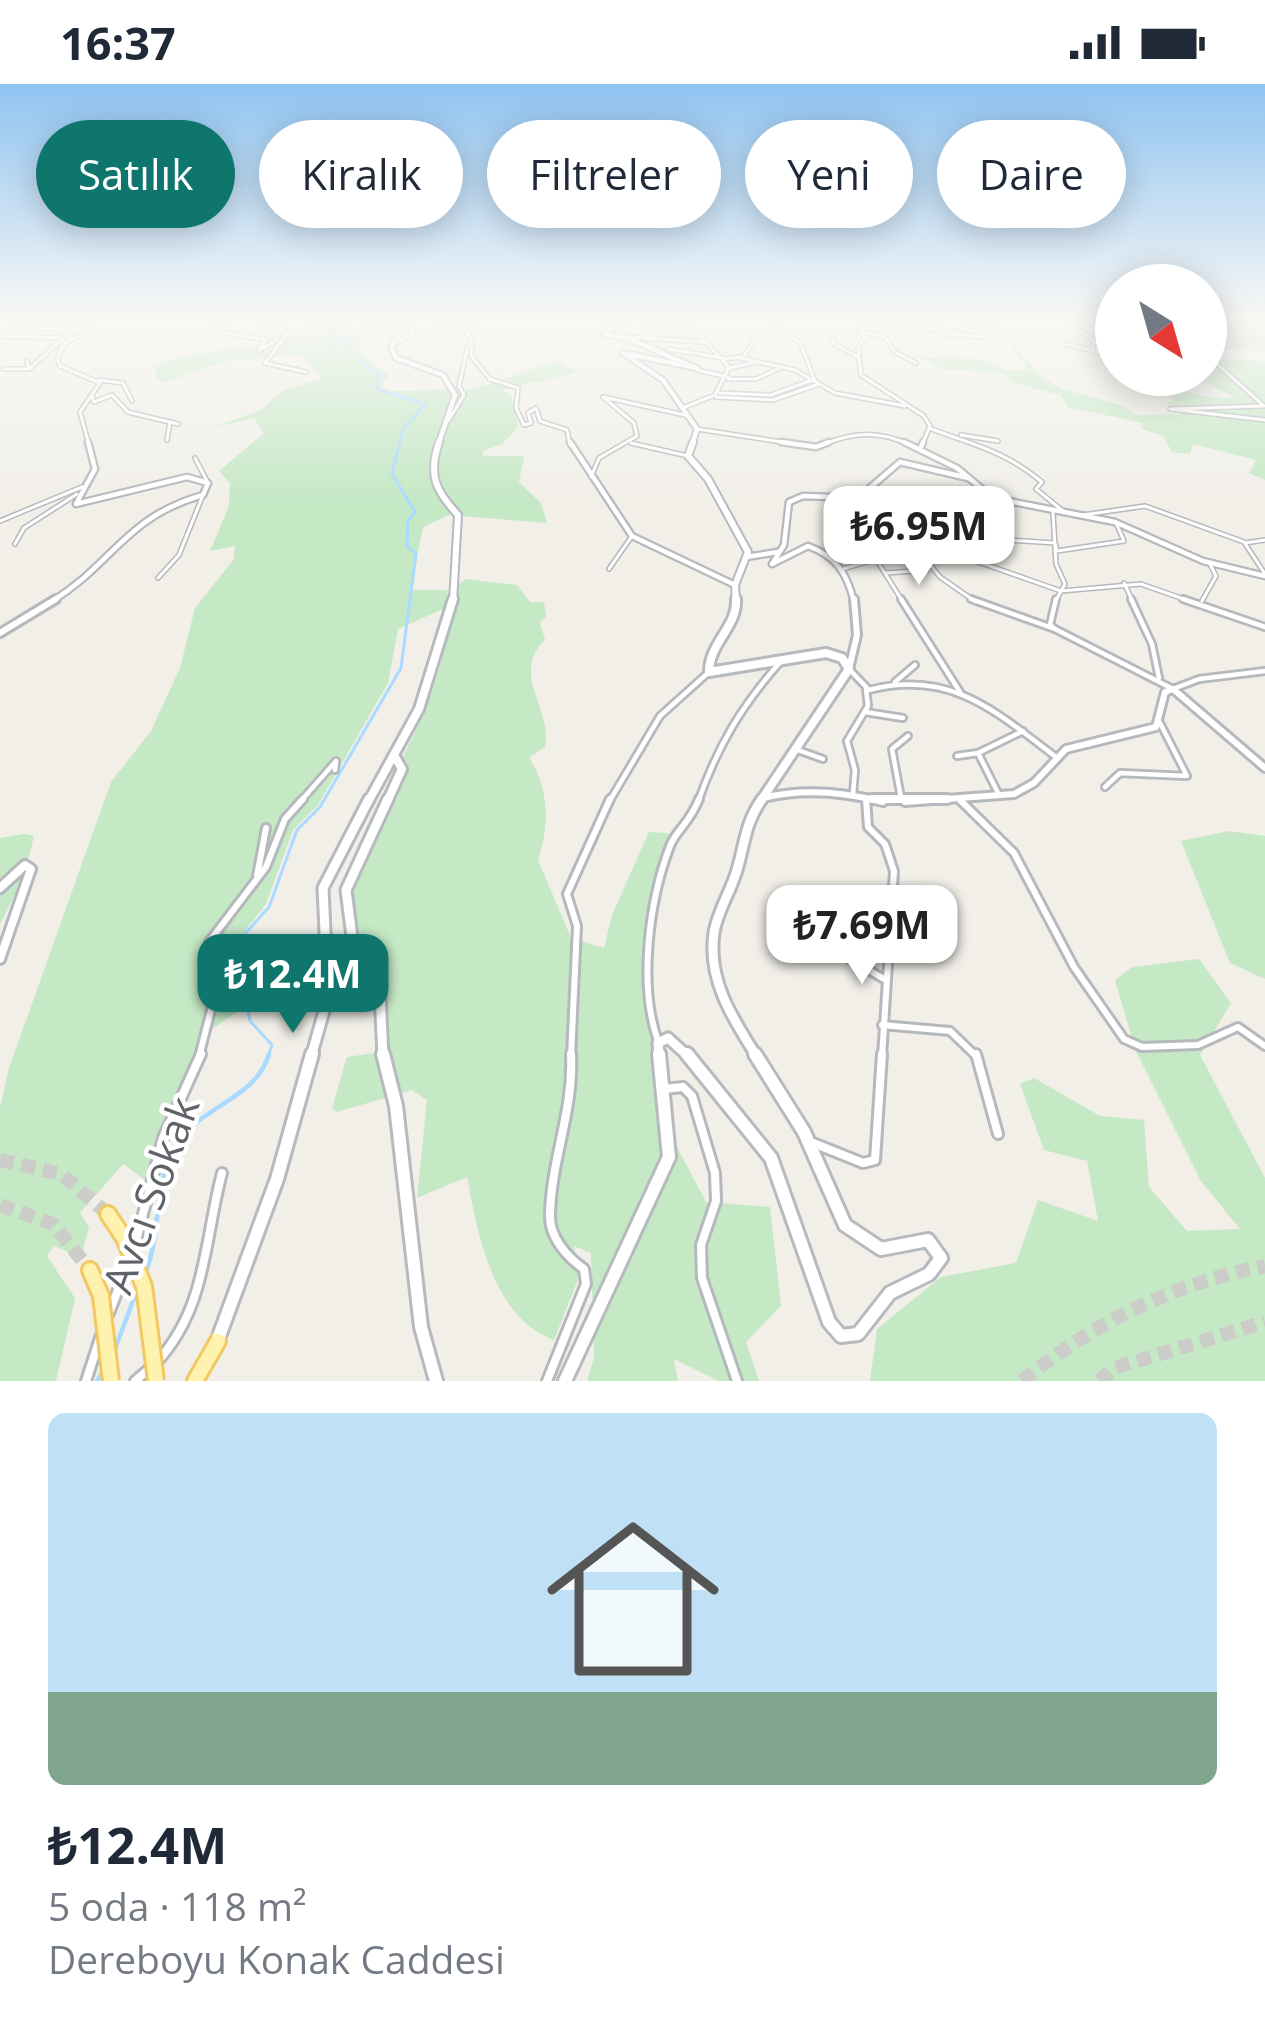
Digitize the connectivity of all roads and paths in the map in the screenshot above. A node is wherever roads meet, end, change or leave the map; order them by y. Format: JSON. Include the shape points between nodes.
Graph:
{"nodes":[{"id":1,"x":98,"y":380,"type":"edge"},
{"id":2,"x":103,"y":381,"type":"edge"},
{"id":3,"x":448,"y":381,"type":"edge"},
{"id":4,"x":461,"y":381,"type":"edge"},
{"id":5,"x":495,"y":381,"type":"edge"},
{"id":6,"x":662,"y":381,"type":"edge"},
{"id":7,"x":727,"y":381,"type":"edge"},
{"id":8,"x":815,"y":381,"type":"joint"},
{"id":9,"x":867,"y":381,"type":"edge"},
{"id":10,"x":1236,"y":381,"type":"edge"},
{"id":11,"x":718,"y":395,"type":"junction"},
{"id":12,"x":92,"y":396,"type":"junction"},
{"id":13,"x":132,"y":400,"type":"dead end"},
{"id":14,"x":905,"y":406,"type":"junction"},
{"id":15,"x":685,"y":407,"type":"junction"},
{"id":16,"x":689,"y":418,"type":"junction"},
{"id":17,"x":1265,"y":420,"type":"edge"},
{"id":18,"x":170,"y":422,"type":"junction"},
{"id":19,"x":178,"y":424,"type":"dead end"},
{"id":20,"x":445,"y":425,"type":"junction"},
{"id":21,"x":929,"y":428,"type":"junction"},
{"id":22,"x":697,"y":429,"type":"junction"},
{"id":23,"x":956,"y":436,"type":"junction"},
{"id":24,"x":167,"y":440,"type":"dead end"},
{"id":25,"x":998,"y":441,"type":"dead end"},
{"id":26,"x":632,"y":443,"type":"junction"},
{"id":27,"x":921,"y":447,"type":"junction"},
{"id":28,"x":688,"y":456,"type":"junction"},
{"id":29,"x":195,"y":458,"type":"dead end"},
{"id":30,"x":591,"y":478,"type":"junction"},
{"id":31,"x":968,"y":478,"type":"junction"},
{"id":32,"x":208,"y":483,"type":"junction"},
{"id":33,"x":79,"y":491,"type":"junction"},
{"id":34,"x":202,"y":495,"type":"junction"},
{"id":35,"x":852,"y":499,"type":"junction"},
{"id":36,"x":998,"y":500,"type":"junction"},
{"id":37,"x":1054,"y":513,"type":"junction"},
{"id":38,"x":1067,"y":515,"type":"junction"},
{"id":39,"x":1077,"y":516,"type":"junction"},
{"id":40,"x":0,"y":521,"type":"edge"},
{"id":41,"x":1116,"y":523,"type":"junction"},
{"id":42,"x":632,"y":536,"type":"junction"},
{"id":43,"x":991,"y":539,"type":"junction"},
{"id":44,"x":1265,"y":540,"type":"edge"},
{"id":45,"x":14,"y":544,"type":"dead end"},
{"id":46,"x":1245,"y":544,"type":"junction"},
{"id":47,"x":1057,"y":550,"type":"junction"},
{"id":48,"x":780,"y":553,"type":"junction"},
{"id":49,"x":746,"y":557,"type":"junction"},
{"id":50,"x":874,"y":558,"type":"junction"},
{"id":51,"x":977,"y":560,"type":"junction"},
{"id":52,"x":1210,"y":563,"type":"junction"},
{"id":53,"x":609,"y":569,"type":"dead end"},
{"id":54,"x":843,"y":569,"type":"junction"},
{"id":55,"x":927,"y":570,"type":"junction"},
{"id":56,"x":886,"y":573,"type":"junction"},
{"id":57,"x":1265,"y":575,"type":"edge"},
{"id":58,"x":158,"y":578,"type":"dead end"},
{"id":59,"x":1124,"y":583,"type":"junction"},
{"id":60,"x":735,"y":585,"type":"junction"},
{"id":61,"x":1061,"y":592,"type":"junction"},
{"id":62,"x":1202,"y":601,"type":"junction"},
{"id":63,"x":1265,"y":627,"type":"edge"},
{"id":64,"x":1055,"y":629,"type":"junction"},
{"id":65,"x":0,"y":633,"type":"edge"},
{"id":66,"x":782,"y":660,"type":"junction"},
{"id":67,"x":916,"y":665,"type":"dead end"},
{"id":68,"x":849,"y":669,"type":"junction"},
{"id":69,"x":1265,"y":670,"type":"edge"},
{"id":70,"x":709,"y":671,"type":"junction"},
{"id":71,"x":1160,"y":679,"type":"junction"},
{"id":72,"x":895,"y":682,"type":"junction"},
{"id":73,"x":1173,"y":688,"type":"junction"},
{"id":74,"x":866,"y":689,"type":"junction"},
{"id":75,"x":960,"y":692,"type":"junction"},
{"id":76,"x":865,"y":712,"type":"junction"},
{"id":77,"x":903,"y":718,"type":"dead end"},
{"id":78,"x":1160,"y":723,"type":"junction"},
{"id":79,"x":1023,"y":730,"type":"junction"},
{"id":80,"x":908,"y":736,"type":"dead end"},
{"id":81,"x":792,"y":748,"type":"junction"},
{"id":82,"x":978,"y":753,"type":"junction"},
{"id":83,"x":957,"y":756,"type":"dead end"},
{"id":84,"x":395,"y":757,"type":"junction"},
{"id":85,"x":1056,"y":757,"type":"junction"},
{"id":86,"x":823,"y":759,"type":"dead end"},
{"id":87,"x":1265,"y":768,"type":"edge"},
{"id":88,"x":335,"y":770,"type":"dead end"},
{"id":89,"x":1105,"y":787,"type":"dead end"},
{"id":90,"x":853,"y":794,"type":"junction"},
{"id":91,"x":999,"y":796,"type":"junction"},
{"id":92,"x":759,"y":799,"type":"junction"},
{"id":93,"x":866,"y":799,"type":"junction"},
{"id":94,"x":960,"y":800,"type":"junction"},
{"id":95,"x":902,"y":803,"type":"junction"},
{"id":96,"x":266,"y":828,"type":"dead end"},
{"id":97,"x":256,"y":882,"type":"junction"},
{"id":98,"x":0,"y":888,"type":"edge"},
{"id":99,"x":816,"y":920,"type":"dead end"},
{"id":100,"x":0,"y":958,"type":"edge"},
{"id":101,"x":884,"y":979,"type":"junction"},
{"id":102,"x":881,"y":1025,"type":"junction"},
{"id":103,"x":658,"y":1043,"type":"junction"},
{"id":104,"x":1265,"y":1046,"type":"edge"},
{"id":105,"x":664,"y":1090,"type":"junction"},
{"id":106,"x":998,"y":1134,"type":"dead end"},
{"id":107,"x":808,"y":1140,"type":"junction"},
{"id":108,"x":222,"y":1173,"type":"dead end"},
{"id":109,"x":108,"y":1214,"type":"tunnel mouth"},
{"id":110,"x":90,"y":1270,"type":"tunnel mouth"},
{"id":111,"x":218,"y":1341,"type":"joint"},
{"id":112,"x":86,"y":1381,"type":"edge"},
{"id":113,"x":111,"y":1381,"type":"edge"},
{"id":114,"x":135,"y":1381,"type":"edge"},
{"id":115,"x":156,"y":1381,"type":"edge"},
{"id":116,"x":198,"y":1381,"type":"edge"},
{"id":117,"x":436,"y":1381,"type":"edge"},
{"id":118,"x":547,"y":1381,"type":"edge"},
{"id":119,"x":565,"y":1381,"type":"edge"},
{"id":120,"x":737,"y":1381,"type":"edge"}],
"edges":[{"from":1,"to":12,"type":"street"},
{"from":2,"to":13,"type":"street","via":[[124,383]]},
{"from":3,"to":20,"type":"main road","via":[[455,394]]},
{"from":4,"to":20,"type":"street","via":[[464,394]]},
{"from":5,"to":30,"type":"street","via":[[518,388],[524,425],[536,408],[540,421],[567,430]]},
{"from":6,"to":15,"type":"main road"},
{"from":7,"to":11,"type":"street"},
{"from":8,"to":11,"type":"street","via":[[773,400]]},
{"from":8,"to":14,"type":"street"},
{"from":9,"to":14,"type":"street"},
{"from":10,"to":17,"type":"street","via":[[1264,406],[1170,409]]},
{"from":11,"to":15,"type":"street"},
{"from":12,"to":18,"type":"street","via":[[112,395],[128,412]]},
{"from":12,"to":33,"type":"street","via":[[80,412],[95,469]]},
{"from":14,"to":21,"type":"street"},
{"from":15,"to":16,"type":"main road"},
{"from":16,"to":22,"type":"main road"},
{"from":16,"to":26,"type":"street","via":[[603,397],[634,423]]},
{"from":18,"to":19,"type":"street"},
{"from":18,"to":24,"type":"street"},
{"from":20,"to":84,"type":"main road","via":[[431,476],[458,515],[455,581],[441,658]]},
{"from":21,"to":23,"type":"street"},
{"from":21,"to":27,"type":"street"},
{"from":22,"to":27,"type":"street","via":[[815,447],[872,432]]},
{"from":22,"to":28,"type":"main road"},
{"from":23,"to":25,"type":"street"},
{"from":23,"to":38,"type":"street","via":[[1006,452]]},
{"from":26,"to":28,"type":"street"},
{"from":26,"to":30,"type":"street","via":[[599,458]]},
{"from":27,"to":31,"type":"street"},
{"from":28,"to":49,"type":"main road","via":[[721,501]]},
{"from":29,"to":32,"type":"street"},
{"from":30,"to":42,"type":"street"},
{"from":31,"to":35,"type":"street","via":[[900,462]]},
{"from":31,"to":36,"type":"street"},
{"from":32,"to":33,"type":"street","via":[[188,477],[79,505]]},
{"from":32,"to":34,"type":"street"},
{"from":33,"to":40,"type":"street"},
{"from":33,"to":45,"type":"street","via":[[24,528]]},
{"from":34,"to":58,"type":"street","via":[[179,555]]},
{"from":34,"to":65,"type":"street","via":[[138,522],[75,587]]},
{"from":35,"to":48,"type":"street","via":[[789,502]]},
{"from":35,"to":50,"type":"street","via":[[867,506],[863,529]]},
{"from":36,"to":37,"type":"street"},
{"from":36,"to":43,"type":"street","via":[[1002,513]]},
{"from":37,"to":38,"type":"street"},
{"from":37,"to":47,"type":"street"},
{"from":38,"to":39,"type":"street"},
{"from":39,"to":41,"type":"street"},
{"from":39,"to":46,"type":"street","via":[[1139,504]]},
{"from":41,"to":47,"type":"street","via":[[1124,541]]},
{"from":41,"to":52,"type":"street"},
{"from":42,"to":53,"type":"street"},
{"from":42,"to":60,"type":"street"},
{"from":43,"to":47,"type":"street","via":[[1055,543]]},
{"from":43,"to":51,"type":"street"},
{"from":44,"to":46,"type":"street"},
{"from":46,"to":57,"type":"street"},
{"from":47,"to":61,"type":"street"},
{"from":48,"to":49,"type":"street"},
{"from":48,"to":54,"type":"street","via":[[772,564],[818,548]]},
{"from":49,"to":60,"type":"main road"},
{"from":50,"to":54,"type":"street"},
{"from":50,"to":56,"type":"street"},
{"from":51,"to":55,"type":"street","via":[[922,543],[916,547]]},
{"from":51,"to":61,"type":"street"},
{"from":52,"to":57,"type":"street"},
{"from":52,"to":62,"type":"street","via":[[1216,576]]},
{"from":54,"to":68,"type":"street","via":[[858,628]]},
{"from":55,"to":56,"type":"street"},
{"from":55,"to":64,"type":"street"},
{"from":56,"to":75,"type":"street"},
{"from":59,"to":61,"type":"street"},
{"from":59,"to":62,"type":"street"},
{"from":59,"to":71,"type":"street"},
{"from":60,"to":70,"type":"main road","via":[[737,611],[709,654]]},
{"from":61,"to":64,"type":"street","via":[[1049,619]]},
{"from":62,"to":63,"type":"street"},
{"from":64,"to":71,"type":"street"},
{"from":66,"to":68,"type":"main road","via":[[826,653]]},
{"from":66,"to":70,"type":"main road"},
{"from":66,"to":103,"type":"street","via":[[738,710],[690,824],[667,853],[650,938],[650,1018]]},
{"from":67,"to":72,"type":"street"},
{"from":68,"to":74,"type":"street"},
{"from":68,"to":81,"type":"main road"},
{"from":69,"to":73,"type":"street"},
{"from":70,"to":118,"type":"street","via":[[645,734],[567,894],[577,926],[573,1097],[549,1219],[565,1256],[584,1268],[586,1284]]},
{"from":71,"to":73,"type":"street"},
{"from":72,"to":74,"type":"street"},
{"from":72,"to":75,"type":"street"},
{"from":73,"to":78,"type":"street","via":[[1165,692]]},
{"from":73,"to":87,"type":"street"},
{"from":74,"to":76,"type":"street"},
{"from":75,"to":79,"type":"street","via":[[986,700]]},
{"from":76,"to":77,"type":"street"},
{"from":76,"to":90,"type":"street","via":[[847,741]]},
{"from":78,"to":85,"type":"street"},
{"from":78,"to":89,"type":"street","via":[[1187,776],[1131,771]]},
{"from":79,"to":82,"type":"street"},
{"from":79,"to":85,"type":"street"},
{"from":80,"to":95,"type":"street","via":[[892,749]]},
{"from":81,"to":86,"type":"street"},
{"from":81,"to":92,"type":"main road"},
{"from":82,"to":83,"type":"street"},
{"from":82,"to":91,"type":"street"},
{"from":84,"to":111,"type":"main road","via":[[322,893],[328,997],[277,1179]]},
{"from":84,"to":117,"type":"main road","via":[[402,769],[346,890],[352,937],[380,992],[418,1307]]},
{"from":85,"to":91,"type":"street","via":[[1024,790]]},
{"from":88,"to":97,"type":"street","name":"Avcı Sokak","via":[[336,760],[285,819]]},
{"from":90,"to":92,"type":"street"},
{"from":90,"to":93,"type":"street"},
{"from":91,"to":94,"type":"street"},
{"from":92,"to":107,"type":"main road","via":[[714,931],[714,970],[737,1030]]},
{"from":93,"to":95,"type":"street"},
{"from":93,"to":101,"type":"street","via":[[868,827],[886,844],[894,871]]},
{"from":94,"to":95,"type":"street"},
{"from":94,"to":104,"type":"street","via":[[1014,853],[1074,967],[1124,1039],[1142,1047],[1198,1045],[1238,1027]]},
{"from":96,"to":97,"type":"street","name":"Avcı Sokak"},
{"from":97,"to":112,"type":"street","name":"Avcı Sokak","via":[[209,943],[208,1038],[163,1138],[145,1222]]},
{"from":98,"to":100,"type":"street","via":[[25,865],[31,869]]},
{"from":99,"to":101,"type":"street","via":[[813,937]]},
{"from":101,"to":102,"type":"street"},
{"from":102,"to":106,"type":"street","via":[[951,1031],[964,1040],[978,1056]]},
{"from":102,"to":107,"type":"street","via":[[875,1160],[863,1163]]},
{"from":103,"to":105,"type":"main road"},
{"from":103,"to":107,"type":"main road","via":[[678,1043],[759,1141],[829,1322],[841,1336],[858,1334],[890,1293],[929,1274],[941,1258],[938,1246],[928,1240],[881,1249],[863,1242],[845,1225]]},
{"from":105,"to":119,"type":"main road","via":[[673,1124],[660,1186]]},
{"from":105,"to":120,"type":"street","via":[[692,1096],[710,1152],[716,1201],[701,1245],[702,1277]]},
{"from":108,"to":114,"type":"street","via":[[194,1315],[183,1337]]},
{"from":109,"to":115,"type":"main road","bridge":true,"via":[[144,1286]]},
{"from":110,"to":113,"type":"main road","bridge":true},
{"from":111,"to":116,"type":"main road"}]}
